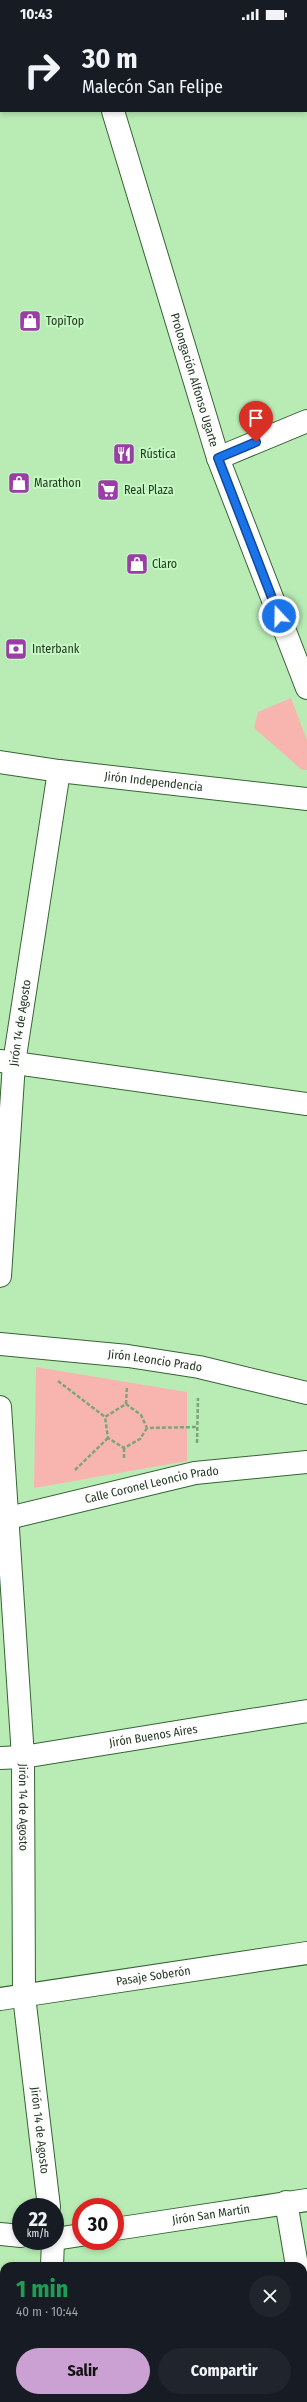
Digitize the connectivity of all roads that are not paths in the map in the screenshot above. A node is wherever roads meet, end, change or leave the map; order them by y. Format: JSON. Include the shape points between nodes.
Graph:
{"nodes":[{"id":1,"x":113,"y":112,"type":"edge"},
{"id":2,"x":307,"y":421,"type":"edge"},
{"id":3,"x":218,"y":458,"type":"junction"},
{"id":4,"x":307,"y":688,"type":"edge"},
{"id":5,"x":0,"y":762,"type":"edge"},
{"id":6,"x":59,"y":771,"type":"junction"},
{"id":7,"x":307,"y":799,"type":"edge"},
{"id":8,"x":7,"y":1062,"type":"edge"},
{"id":9,"x":307,"y":1104,"type":"edge"},
{"id":10,"x":0,"y":1276,"type":"edge"},
{"id":11,"x":0,"y":1344,"type":"edge"},
{"id":12,"x":307,"y":1393,"type":"edge"},
{"id":13,"x":0,"y":1408,"type":"edge"},
{"id":14,"x":307,"y":1462,"type":"edge"},
{"id":15,"x":4,"y":1520,"type":"edge"},
{"id":16,"x":307,"y":1711,"type":"edge"},
{"id":17,"x":23,"y":1757,"type":"junction"},
{"id":18,"x":0,"y":1758,"type":"edge"},
{"id":19,"x":307,"y":1953,"type":"edge"},
{"id":20,"x":24,"y":1996,"type":"junction"},
{"id":21,"x":0,"y":1999,"type":"edge"},
{"id":22,"x":48,"y":2198,"type":"edge"},
{"id":23,"x":307,"y":2200,"type":"edge"},
{"id":24,"x":286,"y":2202,"type":"junction"},
{"id":25,"x":124,"y":2228,"type":"edge"},
{"id":26,"x":0,"y":2234,"type":"edge"},
{"id":27,"x":12,"y":2235,"type":"edge"},
{"id":28,"x":53,"y":2250,"type":"edge"},
{"id":29,"x":52,"y":2262,"type":"edge"},
{"id":30,"x":296,"y":2262,"type":"edge"}],
"edges":[{"from":1,"to":3,"type":"street","name":"Prolongación Alfonso Ugarte"},
{"from":2,"to":3,"type":"street"},
{"from":3,"to":4,"type":"street","name":"Prolongación Alfonso Ugarte"},
{"from":5,"to":6,"type":"street","name":"Jirón Independencia"},
{"from":6,"to":7,"type":"street","name":"Jirón Independencia"},
{"from":6,"to":8,"type":"street","name":"Jirón 14 de Agosto"},
{"from":8,"to":9,"type":"street"},
{"from":8,"to":10,"type":"street","name":"Jirón 14 de Agosto"},
{"from":11,"to":12,"type":"street","name":"Jirón Leoncio Prado","via":[[128,1356],[199,1367]]},
{"from":13,"to":15,"type":"street","name":"Jirón 14 de Agosto"},
{"from":14,"to":15,"type":"street","name":"Calle Coronel Leoncio Prado","via":[[195,1473]]},
{"from":15,"to":17,"type":"street","name":"Jirón 14 de Agosto"},
{"from":16,"to":17,"type":"street","name":"Jirón Buenos Aires"},
{"from":17,"to":18,"type":"street","name":"Jirón Buenos Aires"},
{"from":17,"to":20,"type":"street","name":"Jirón 14 de Agosto"},
{"from":19,"to":20,"type":"street","name":"Pasaje Soberón"},
{"from":20,"to":21,"type":"street","name":"Pasaje Soberón"},
{"from":20,"to":22,"type":"street","name":"Jirón 14 de Agosto"},
{"from":23,"to":24,"type":"street","name":"Jirón San Martín"},
{"from":24,"to":25,"type":"street","name":"Jirón San Martín"},
{"from":24,"to":30,"type":"street"},
{"from":26,"to":27,"type":"street"},
{"from":28,"to":29,"type":"street"}]}
